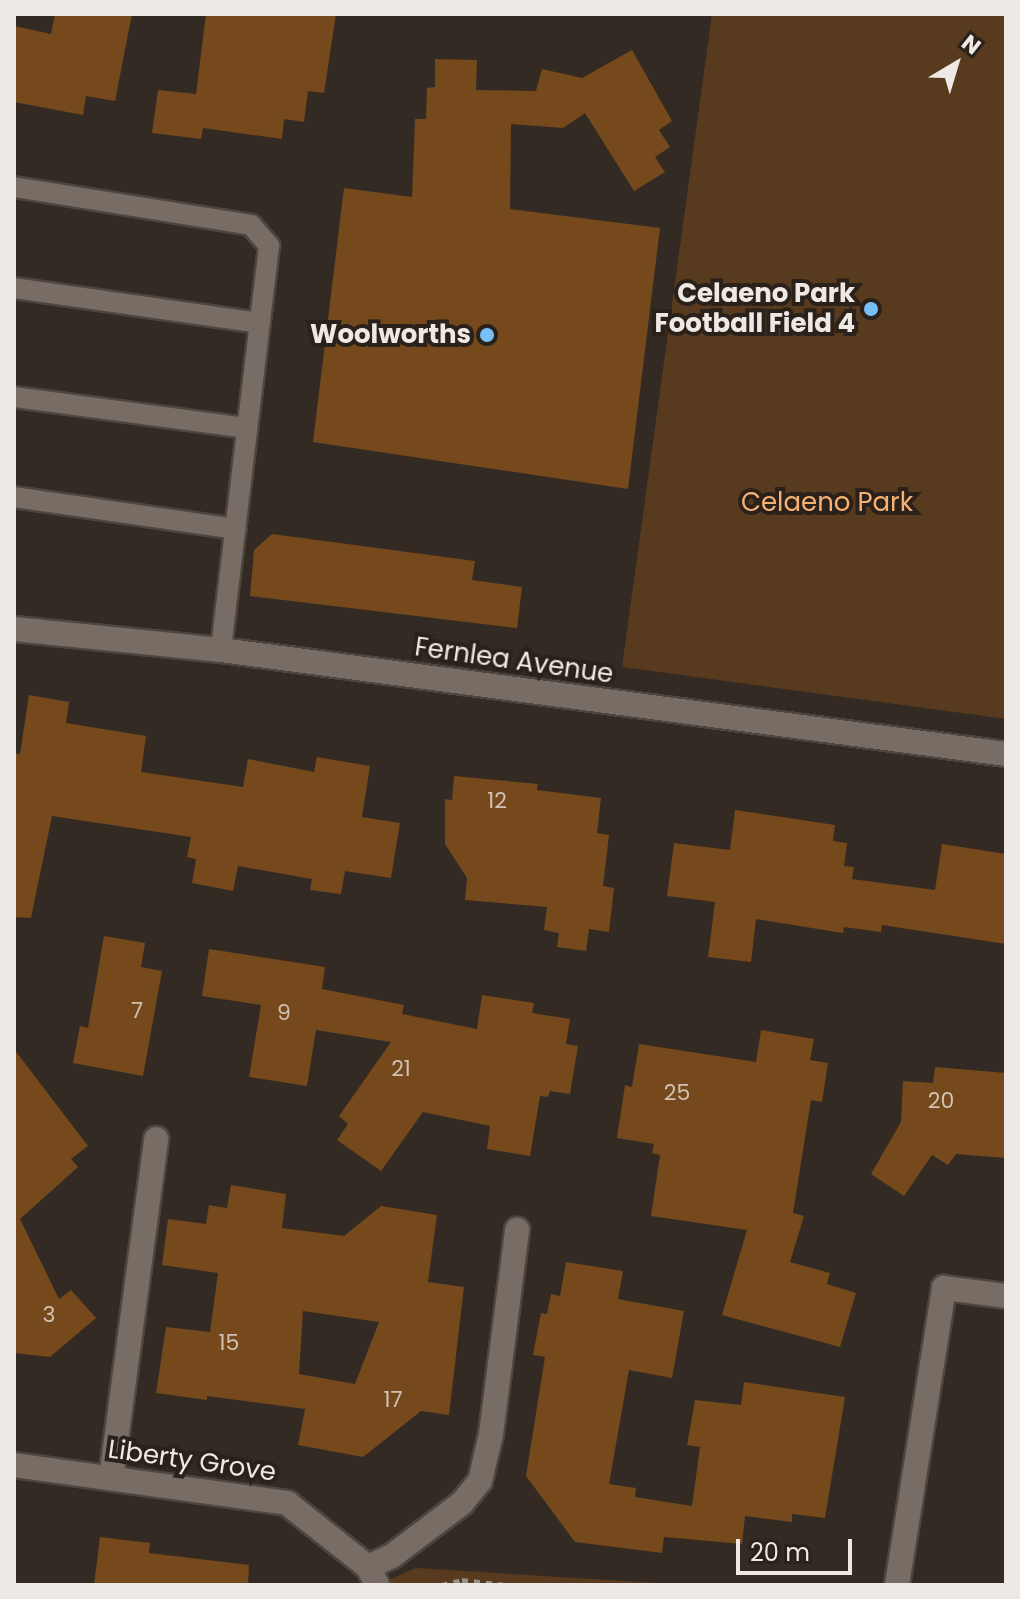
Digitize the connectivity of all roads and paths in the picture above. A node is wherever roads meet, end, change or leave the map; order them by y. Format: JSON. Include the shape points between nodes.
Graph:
{"nodes":[{"id":1,"x":14,"y":187,"type":"edge"},
{"id":2,"x":14,"y":288,"type":"edge"},
{"id":3,"x":260,"y":323,"type":"junction"},
{"id":4,"x":14,"y":397,"type":"edge"},
{"id":5,"x":247,"y":428,"type":"junction"},
{"id":6,"x":14,"y":497,"type":"edge"},
{"id":7,"x":236,"y":529,"type":"junction"},
{"id":8,"x":14,"y":629,"type":"edge"},
{"id":9,"x":221,"y":650,"type":"junction"},
{"id":10,"x":1006,"y":754,"type":"edge"},
{"id":11,"x":156,"y":1139,"type":"dead end"},
{"id":12,"x":517,"y":1230,"type":"dead end"},
{"id":13,"x":1006,"y":1296,"type":"edge"},
{"id":14,"x":14,"y":1465,"type":"edge"},
{"id":15,"x":111,"y":1478,"type":"junction"},
{"id":16,"x":373,"y":1576,"type":"edge"},
{"id":17,"x":442,"y":1585,"type":"edge"},
{"id":18,"x":506,"y":1585,"type":"edge"},
{"id":19,"x":897,"y":1585,"type":"edge"}],
"edges":[{"from":1,"to":3,"type":"lane","via":[[251,225],[262,234],[270,253]]},
{"from":2,"to":3,"type":"lane"},
{"from":3,"to":5,"type":"lane"},
{"from":4,"to":5,"type":"lane"},
{"from":5,"to":7,"type":"lane"},
{"from":6,"to":7,"type":"lane"},
{"from":7,"to":9,"type":"lane"},
{"from":8,"to":9,"type":"street","name":"Fernlea Avenue"},
{"from":9,"to":10,"type":"street","name":"Fernlea Avenue"},
{"from":11,"to":15,"type":"street"},
{"from":12,"to":16,"type":"street","via":[[491,1434],[480,1481],[462,1503]]},
{"from":13,"to":19,"type":"street","via":[[944,1288]]},
{"from":14,"to":15,"type":"street","name":"Liberty Grove"},
{"from":15,"to":16,"type":"street","name":"Liberty Grove","via":[[287,1503]]},
{"from":17,"to":18,"type":"path","via":[[462,1580]]}]}
